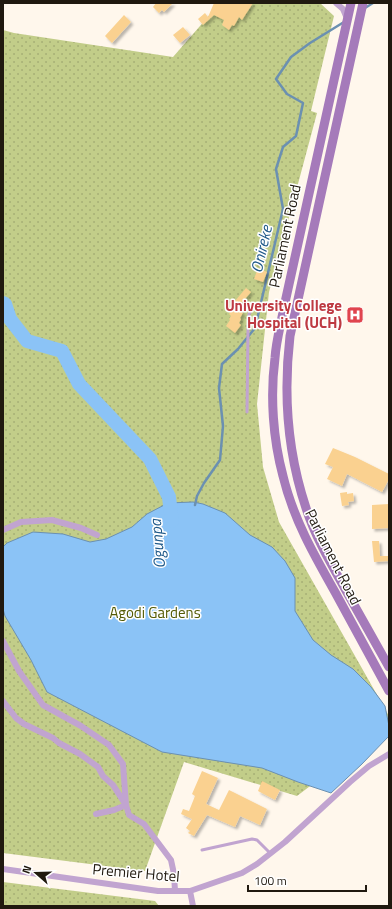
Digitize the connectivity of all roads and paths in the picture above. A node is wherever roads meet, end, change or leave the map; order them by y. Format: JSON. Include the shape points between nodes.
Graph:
{"nodes":[{"id":1,"x":336,"y":3,"type":"edge"},
{"id":2,"x":351,"y":3,"type":"edge"},
{"id":3,"x":363,"y":4,"type":"edge"},
{"id":4,"x":348,"y":19,"type":"junction"},
{"id":5,"x":284,"y":307,"type":"junction"},
{"id":6,"x":247,"y":412,"type":"dead end"},
{"id":7,"x":3,"y":530,"type":"edge"},
{"id":8,"x":98,"y":535,"type":"dead end"},
{"id":9,"x":3,"y":642,"type":"edge"},
{"id":10,"x":389,"y":667,"type":"edge"},
{"id":11,"x":389,"y":691,"type":"edge"},
{"id":12,"x":3,"y":700,"type":"edge"},
{"id":13,"x":389,"y":754,"type":"edge"},
{"id":14,"x":126,"y":805,"type":"junction"},
{"id":15,"x":96,"y":814,"type":"dead end"},
{"id":16,"x":202,"y":850,"type":"dead end"},
{"id":17,"x":270,"y":853,"type":"junction"},
{"id":18,"x":3,"y":869,"type":"edge"},
{"id":19,"x":176,"y":891,"type":"junction"},
{"id":20,"x":190,"y":891,"type":"junction"},
{"id":21,"x":193,"y":906,"type":"edge"}],
"edges":[{"from":1,"to":4,"type":"street"},
{"from":2,"to":4,"type":"main road","name":"Parliament Road"},
{"from":3,"to":10,"type":"main road","name":"Parliament Road","via":[[290,336],[286,367],[287,426],[306,509],[329,561]]},
{"from":4,"to":5,"type":"main road","name":"Parliament Road"},
{"from":5,"to":6,"type":"lane","via":[[253,308],[250,314]]},
{"from":5,"to":11,"type":"main road","name":"Parliament Road","via":[[275,358],[273,390],[277,448],[282,475],[298,522],[312,552]]},
{"from":7,"to":8,"type":"street","via":[[21,522],[52,520]]},
{"from":9,"to":14,"type":"street","via":[[19,671],[43,705],[109,745],[123,764]]},
{"from":12,"to":14,"type":"street","via":[[16,718],[24,724],[53,738],[98,767]]},
{"from":13,"to":17,"type":"street","name":"Premier Hotel","via":[[369,766]]},
{"from":14,"to":15,"type":"street"},
{"from":14,"to":19,"type":"street","via":[[129,815],[144,824],[171,860]]},
{"from":16,"to":17,"type":"lane","via":[[252,839]]},
{"from":17,"to":20,"type":"street","name":"Premier Hotel","via":[[242,873]]},
{"from":18,"to":19,"type":"street","name":"Premier Hotel","via":[[158,892]]},
{"from":19,"to":20,"type":"street","name":"Premier Hotel"},
{"from":20,"to":21,"type":"street"}]}
